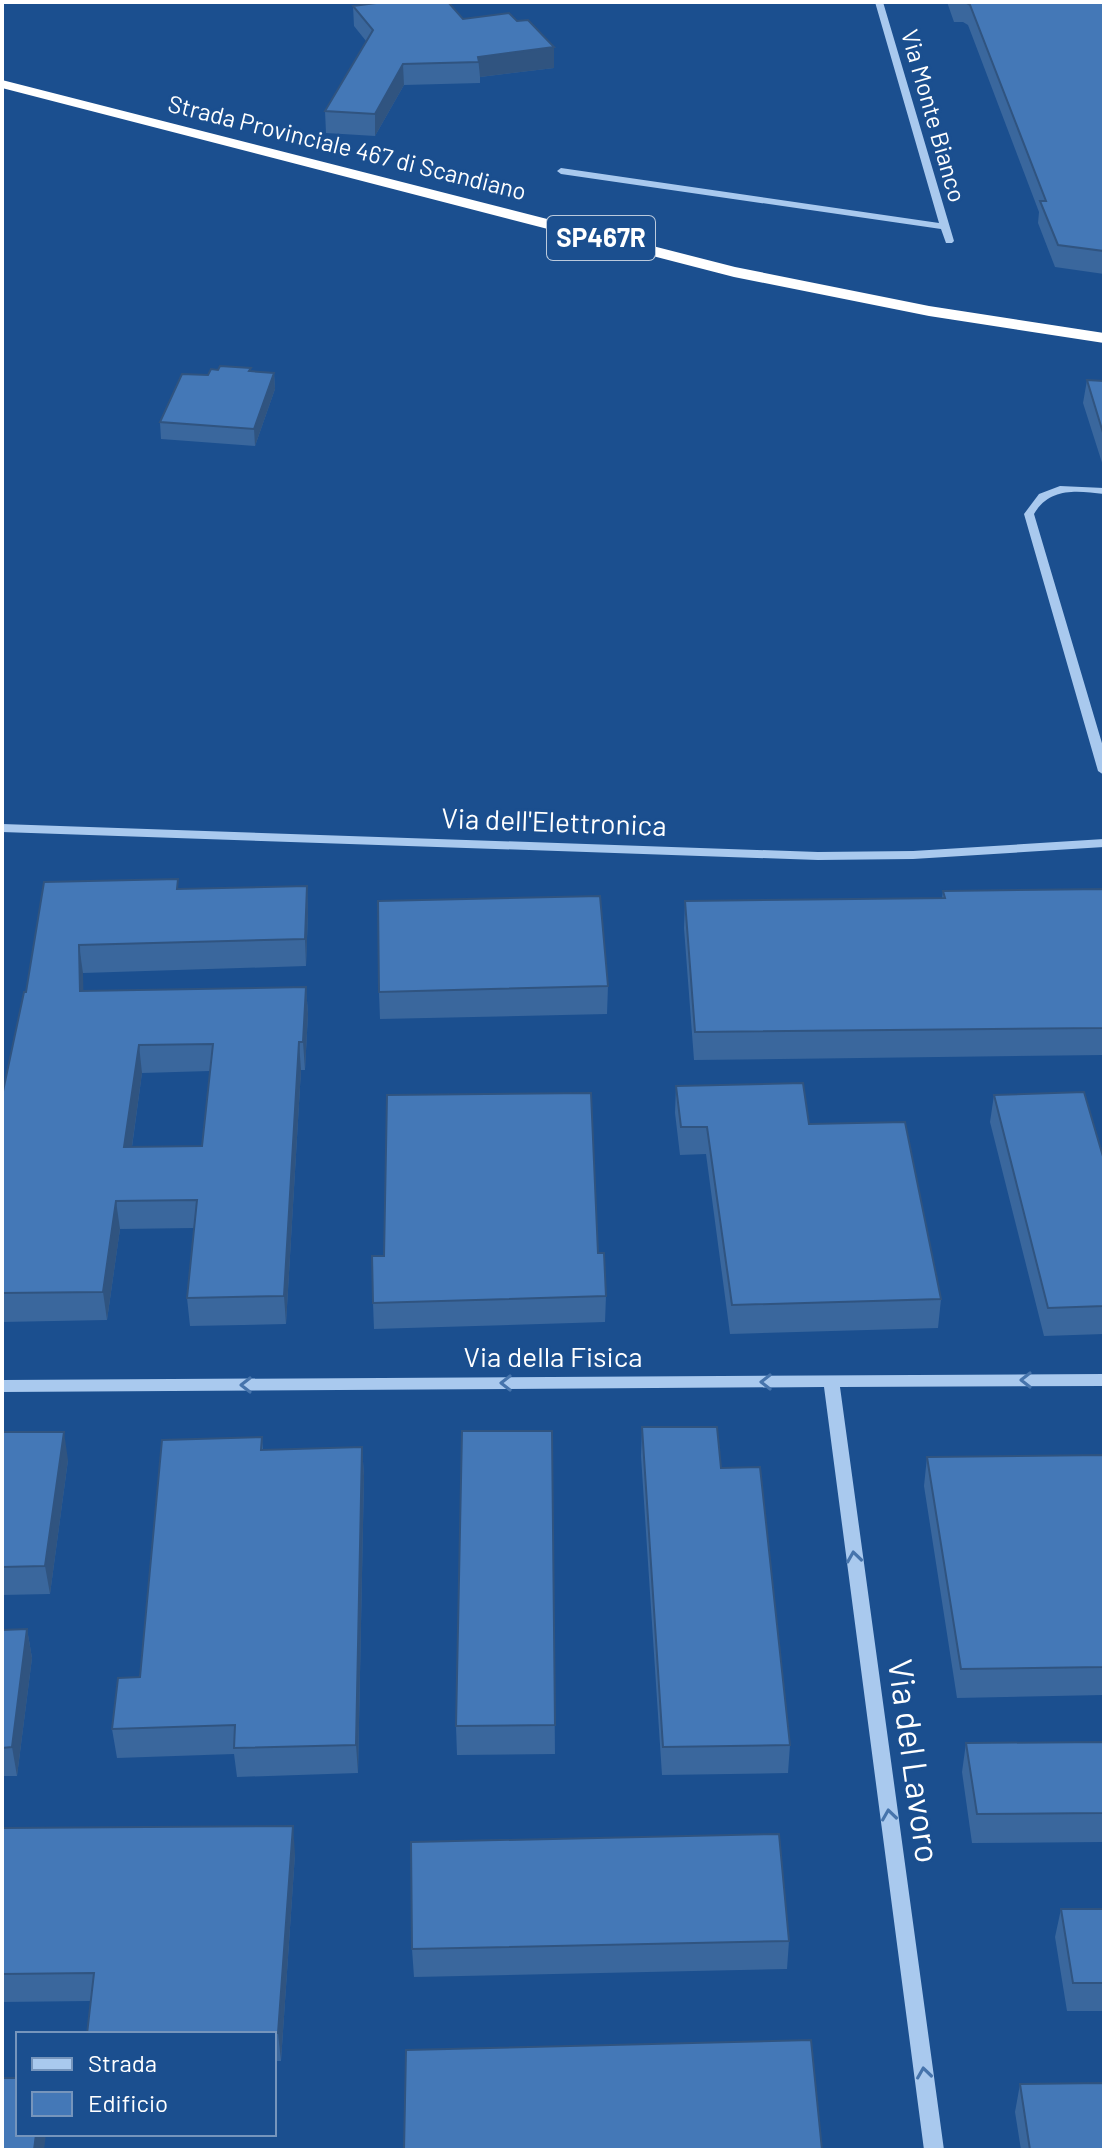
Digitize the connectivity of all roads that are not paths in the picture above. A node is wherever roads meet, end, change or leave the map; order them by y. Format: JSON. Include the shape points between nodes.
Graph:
{"nodes":[{"id":1,"x":879,"y":2,"type":"edge"},
{"id":2,"x":2,"y":84,"type":"edge"},
{"id":3,"x":561,"y":171,"type":"dead end"},
{"id":4,"x":945,"y":227,"type":"junction"},
{"id":5,"x":949,"y":241,"type":"dead end"},
{"id":6,"x":1104,"y":338,"type":"edge"},
{"id":7,"x":1104,"y":491,"type":"edge"},
{"id":8,"x":1104,"y":771,"type":"edge"},
{"id":9,"x":2,"y":828,"type":"edge"},
{"id":10,"x":1104,"y":843,"type":"edge"},
{"id":11,"x":1104,"y":1380,"type":"edge"},
{"id":12,"x":831,"y":1381,"type":"junction"},
{"id":13,"x":2,"y":1386,"type":"edge"},
{"id":14,"x":934,"y":2150,"type":"edge"}],
"edges":[{"from":1,"to":4,"type":"street","name":"Via Monte Bianco"},
{"from":2,"to":6,"type":"highway","name":"Strada Provinciale 467 di Scandiano","number":"SP467R","via":[[734,272],[929,311]]},
{"from":3,"to":4,"type":"street"},
{"from":4,"to":5,"type":"street","name":"Via Monte Bianco"},
{"from":7,"to":8,"type":"street","via":[[1070,487],[1044,493],[1029,514]]},
{"from":9,"to":10,"type":"street","name":"Via dell'Elettronica","via":[[818,856]]},
{"from":11,"to":12,"type":"street","name":"Via della Fisica","one_way":true},
{"from":12,"to":13,"type":"street","name":"Via della Fisica","one_way":true},
{"from":14,"to":12,"type":"street","name":"Via del Lavoro","one_way":true}]}
